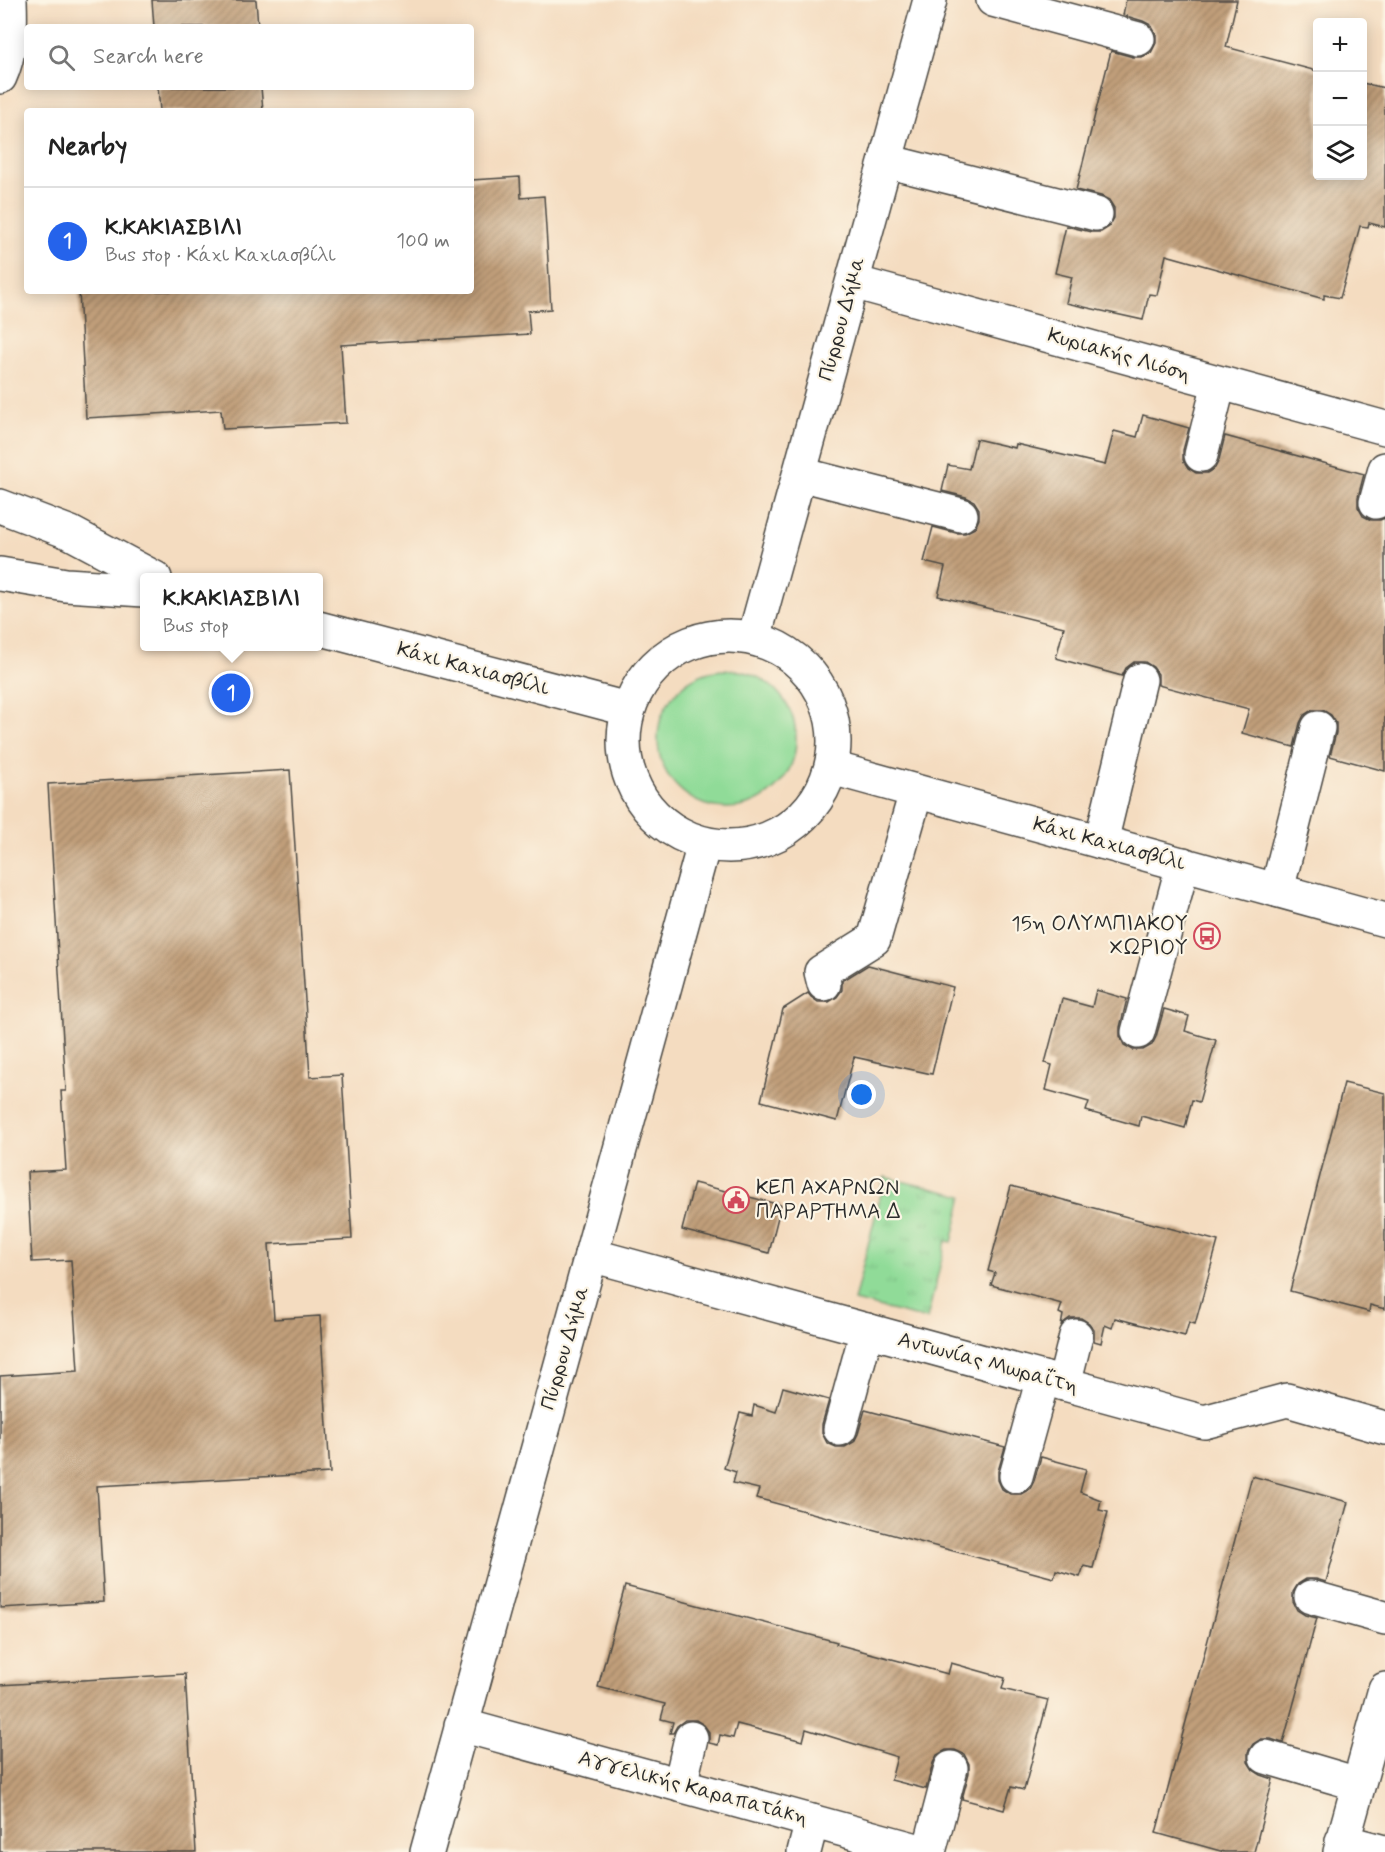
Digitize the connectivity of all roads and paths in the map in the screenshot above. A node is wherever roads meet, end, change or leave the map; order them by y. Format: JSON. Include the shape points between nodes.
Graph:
{"nodes":[{"id":1,"x":10,"y":0,"type":"edge"},
{"id":2,"x":930,"y":0,"type":"edge"},
{"id":3,"x":993,"y":0,"type":"edge"},
{"id":4,"x":1138,"y":39,"type":"dead end"},
{"id":5,"x":0,"y":77,"type":"edge"},
{"id":6,"x":886,"y":161,"type":"junction"},
{"id":7,"x":1096,"y":214,"type":"dead end"},
{"id":8,"x":853,"y":282,"type":"junction"},
{"id":9,"x":1219,"y":383,"type":"junction"},
{"id":10,"x":1383,"y":420,"type":"edge"},
{"id":11,"x":1201,"y":454,"type":"dead end"},
{"id":12,"x":1385,"y":469,"type":"edge"},
{"id":13,"x":800,"y":474,"type":"junction"},
{"id":14,"x":1376,"y":502,"type":"dead end"},
{"id":15,"x":0,"y":506,"type":"edge"},
{"id":16,"x":961,"y":515,"type":"dead end"},
{"id":17,"x":146,"y":573,"type":"edge"},
{"id":18,"x":0,"y":574,"type":"edge"},
{"id":19,"x":140,"y":590,"type":"edge"},
{"id":20,"x":323,"y":629,"type":"edge"},
{"id":21,"x":754,"y":638,"type":"junction"},
{"id":22,"x":1140,"y":680,"type":"dead end"},
{"id":23,"x":627,"y":709,"type":"junction"},
{"id":24,"x":1318,"y":728,"type":"dead end"},
{"id":25,"x":832,"y":768,"type":"junction"},
{"id":26,"x":916,"y":792,"type":"junction"},
{"id":27,"x":1101,"y":842,"type":"junction"},
{"id":28,"x":704,"y":844,"type":"junction"},
{"id":29,"x":1183,"y":864,"type":"junction"},
{"id":30,"x":1276,"y":890,"type":"junction"},
{"id":31,"x":1385,"y":920,"type":"edge"},
{"id":32,"x":824,"y":984,"type":"dead end"},
{"id":33,"x":1138,"y":1032,"type":"dead end"},
{"id":34,"x":591,"y":1255,"type":"junction"},
{"id":35,"x":867,"y":1330,"type":"junction"},
{"id":36,"x":1076,"y":1336,"type":"dead end"},
{"id":37,"x":1053,"y":1381,"type":"junction"},
{"id":38,"x":1385,"y":1428,"type":"edge"},
{"id":39,"x":840,"y":1429,"type":"dead end"},
{"id":40,"x":1016,"y":1476,"type":"dead end"},
{"id":41,"x":1311,"y":1597,"type":"dead end"},
{"id":42,"x":1385,"y":1618,"type":"edge"},
{"id":43,"x":1385,"y":1689,"type":"edge"},
{"id":44,"x":461,"y":1725,"type":"junction"},
{"id":45,"x":691,"y":1738,"type":"dead end"},
{"id":46,"x":1266,"y":1757,"type":"dead end"},
{"id":47,"x":951,"y":1768,"type":"dead end"},
{"id":48,"x":1359,"y":1784,"type":"junction"},
{"id":49,"x":680,"y":1785,"type":"junction"},
{"id":50,"x":812,"y":1821,"type":"junction"},
{"id":51,"x":1341,"y":1847,"type":"edge"},
{"id":52,"x":427,"y":1852,"type":"edge"},
{"id":53,"x":804,"y":1852,"type":"edge"},
{"id":54,"x":924,"y":1852,"type":"edge"},
{"id":55,"x":929,"y":1852,"type":"edge"},
{"id":56,"x":1384,"y":1852,"type":"edge"}],
"edges":[{"from":1,"to":5,"type":"street","via":[[11,28]]},
{"from":2,"to":6,"type":"street","name":"Πύρρου Δήμα"},
{"from":3,"to":4,"type":"street"},
{"from":6,"to":7,"type":"street"},
{"from":6,"to":8,"type":"street","name":"Πύρρου Δήμα"},
{"from":8,"to":9,"type":"street","name":"Κυριακής Λιόση"},
{"from":8,"to":13,"type":"street","name":"Πύρρου Δήμα"},
{"from":9,"to":10,"type":"street","name":"Κυριακής Λιόση"},
{"from":9,"to":11,"type":"street"},
{"from":12,"to":14,"type":"street"},
{"from":13,"to":16,"type":"street"},
{"from":13,"to":21,"type":"street","name":"Πύρρου Δήμα"},
{"from":15,"to":17,"type":"street","via":[[71,533]]},
{"from":18,"to":19,"type":"street","via":[[66,585]]},
{"from":20,"to":23,"type":"street","name":"Κάχι Καχιασβίλι"},
{"from":21,"to":23,"type":"street","via":[[715,636],[677,649],[647,674]]},
{"from":21,"to":25,"type":"street","via":[[793,656],[821,687],[834,726]]},
{"from":22,"to":27,"type":"street"},
{"from":23,"to":28,"type":"street","via":[[623,743],[628,778],[646,807],[672,831]]},
{"from":24,"to":30,"type":"street"},
{"from":25,"to":26,"type":"street","name":"Κάχι Καχιασβίλι"},
{"from":25,"to":28,"type":"street","via":[[819,799],[797,823],[769,840],[736,847]]},
{"from":26,"to":27,"type":"street","name":"Κάχι Καχιασβίλι"},
{"from":26,"to":32,"type":"street","via":[[874,939],[821,972]]},
{"from":27,"to":29,"type":"street","name":"Κάχι Καχιασβίλι"},
{"from":28,"to":34,"type":"street","name":"Πύρρου Δήμα"},
{"from":29,"to":30,"type":"street","name":"Κάχι Καχιασβίλι"},
{"from":29,"to":33,"type":"street"},
{"from":30,"to":31,"type":"street","name":"Κάχι Καχιασβίλι"},
{"from":34,"to":35,"type":"street","name":"Αντωνίας Μωραΐτη"},
{"from":34,"to":44,"type":"street","name":"Πύρρου Δήμα"},
{"from":35,"to":37,"type":"street","name":"Αντωνίας Μωραΐτη"},
{"from":35,"to":39,"type":"street"},
{"from":36,"to":37,"type":"street"},
{"from":37,"to":38,"type":"street","name":"Αντωνίας Μωραΐτη","via":[[1204,1422],[1287,1400]]},
{"from":37,"to":40,"type":"street"},
{"from":41,"to":42,"type":"street"},
{"from":43,"to":48,"type":"street"},
{"from":44,"to":49,"type":"street","name":"Αγγελικής Καραπατάκη"},
{"from":44,"to":52,"type":"street","name":"Πύρρου Δήμα"},
{"from":45,"to":49,"type":"street"},
{"from":46,"to":48,"type":"street"},
{"from":47,"to":55,"type":"street"},
{"from":48,"to":51,"type":"street"},
{"from":49,"to":50,"type":"street","name":"Αγγελικής Καραπατάκη"},
{"from":50,"to":53,"type":"street"},
{"from":50,"to":54,"type":"street","name":"Αγγελικής Καραπατάκη"},
{"from":51,"to":56,"type":"street"}]}
